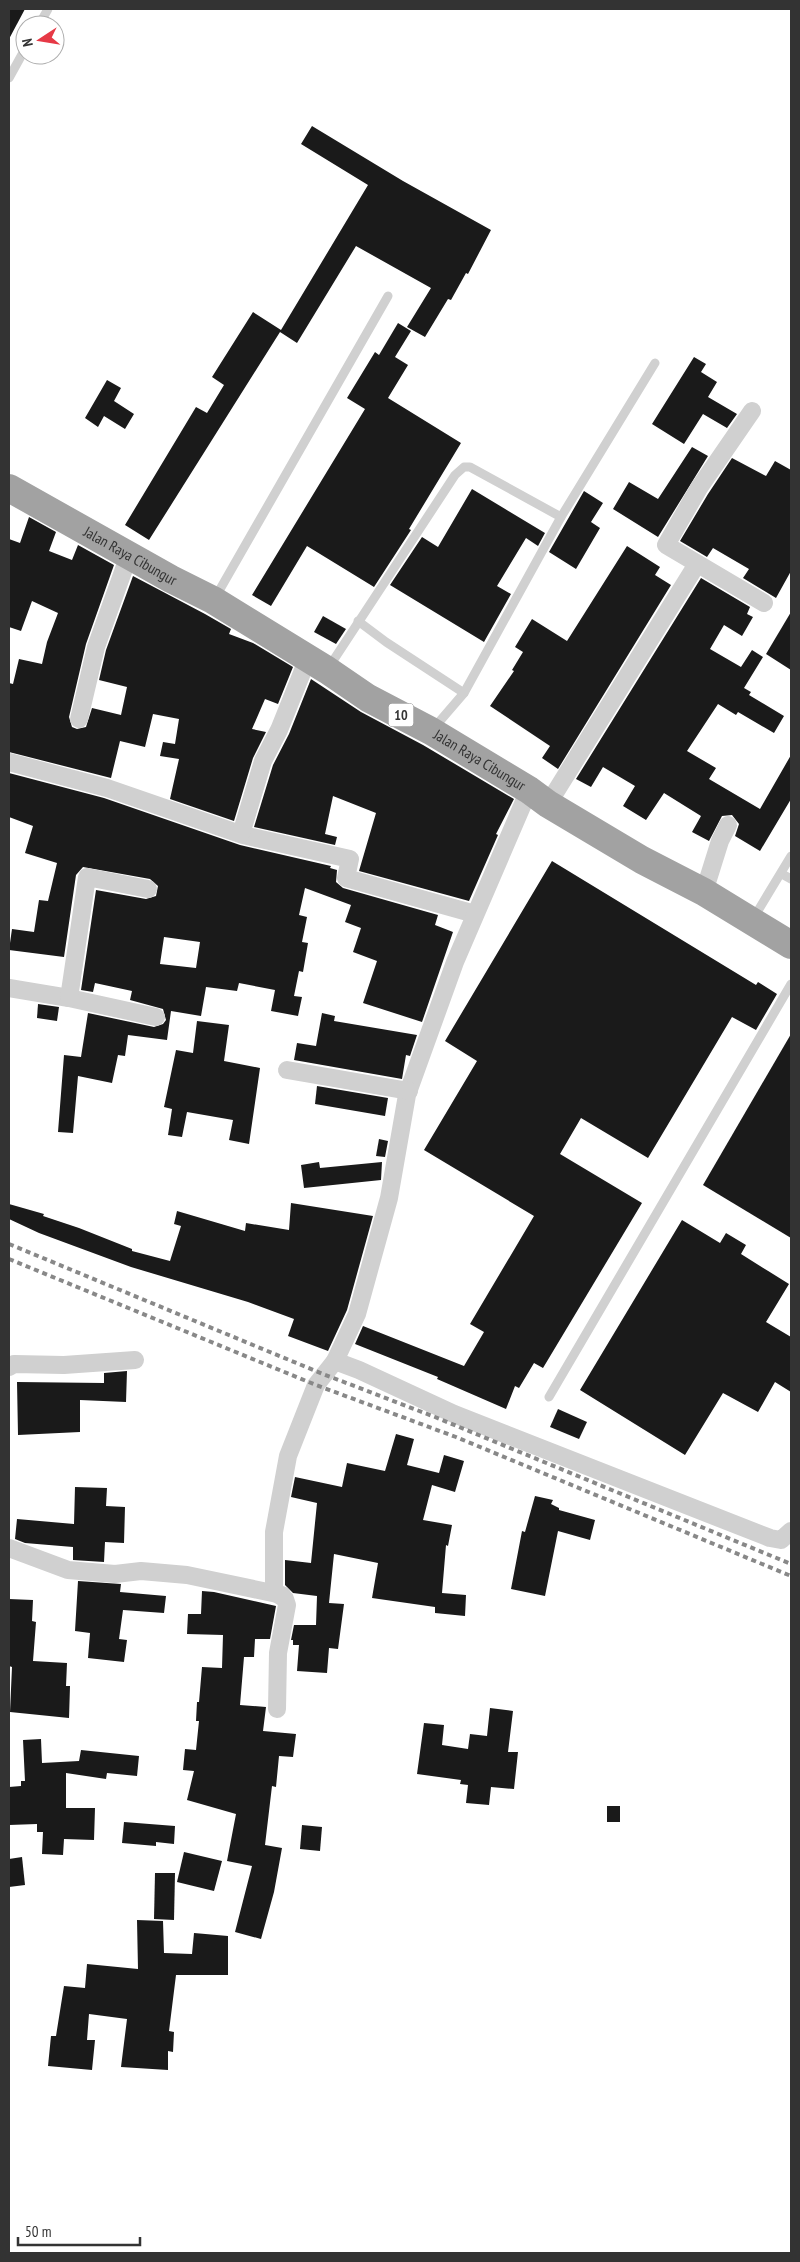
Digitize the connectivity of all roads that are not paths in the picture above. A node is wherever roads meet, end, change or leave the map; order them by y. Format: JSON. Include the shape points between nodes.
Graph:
{"nodes":[{"id":1,"x":16,"y":65,"type":"edge"},
{"id":2,"x":9,"y":78,"type":"edge"},
{"id":3,"x":388,"y":296,"type":"dead end"},
{"id":4,"x":655,"y":362,"type":"dead end"},
{"id":5,"x":752,"y":411,"type":"dead end"},
{"id":6,"x":9,"y":488,"type":"edge"},
{"id":7,"x":561,"y":516,"type":"junction"},
{"id":8,"x":129,"y":555,"type":"junction"},
{"id":9,"x":697,"y":564,"type":"junction"},
{"id":10,"x":213,"y":600,"type":"junction"},
{"id":11,"x":764,"y":603,"type":"dead end"},
{"id":12,"x":358,"y":621,"type":"junction"},
{"id":13,"x":317,"y":664,"type":"junction"},
{"id":14,"x":464,"y":693,"type":"junction"},
{"id":15,"x":80,"y":719,"type":"dead end"},
{"id":16,"x":432,"y":731,"type":"junction"},
{"id":17,"x":9,"y":762,"type":"edge"},
{"id":18,"x":538,"y":797,"type":"junction"},
{"id":19,"x":728,"y":825,"type":"dead end"},
{"id":20,"x":241,"y":834,"type":"junction"},
{"id":21,"x":791,"y":856,"type":"edge"},
{"id":22,"x":782,"y":874,"type":"junction"},
{"id":23,"x":791,"y":880,"type":"edge"},
{"id":24,"x":148,"y":889,"type":"dead end"},
{"id":25,"x":704,"y":892,"type":"junction"},
{"id":26,"x":475,"y":914,"type":"junction"},
{"id":27,"x":752,"y":921,"type":"junction"},
{"id":28,"x":791,"y":945,"type":"edge"},
{"id":29,"x":791,"y":984,"type":"edge"},
{"id":30,"x":9,"y":988,"type":"edge"},
{"id":31,"x":69,"y":998,"type":"junction"},
{"id":32,"x":156,"y":1017,"type":"dead end"},
{"id":33,"x":287,"y":1070,"type":"dead end"},
{"id":34,"x":409,"y":1091,"type":"junction"},
{"id":35,"x":136,"y":1360,"type":"dead end"},
{"id":36,"x":334,"y":1361,"type":"junction"},
{"id":37,"x":9,"y":1367,"type":"edge"},
{"id":38,"x":549,"y":1397,"type":"dead end"},
{"id":39,"x":790,"y":1538,"type":"edge"},
{"id":40,"x":9,"y":1548,"type":"edge"},
{"id":41,"x":282,"y":1595,"type":"junction"},
{"id":42,"x":277,"y":1709,"type":"dead end"}],
"edges":[{"from":1,"to":2,"type":"lane"},
{"from":3,"to":10,"type":"lane"},
{"from":4,"to":7,"type":"lane"},
{"from":5,"to":9,"type":"street","via":[[699,488],[666,545]]},
{"from":6,"to":8,"type":"highway","name":"Jalan Raya Cibungur","number":"10"},
{"from":7,"to":12,"type":"lane","via":[[496,480],[464,467],[455,475]]},
{"from":7,"to":14,"type":"lane"},
{"from":8,"to":10,"type":"highway","name":"Jalan Raya Cibungur","number":"10"},
{"from":8,"to":15,"type":"street","via":[[96,647]]},
{"from":9,"to":11,"type":"street"},
{"from":9,"to":18,"type":"street"},
{"from":10,"to":13,"type":"highway","name":"Jalan Raya Cibungur","number":"10"},
{"from":12,"to":13,"type":"lane"},
{"from":12,"to":14,"type":"lane"},
{"from":13,"to":16,"type":"highway","name":"Jalan Raya Cibungur","number":"10","via":[[368,698]]},
{"from":13,"to":20,"type":"street","via":[[263,760]]},
{"from":14,"to":16,"type":"lane"},
{"from":16,"to":18,"type":"highway","name":"Jalan Raya Cibungur","number":"10"},
{"from":17,"to":20,"type":"street","via":[[107,788]]},
{"from":18,"to":25,"type":"highway","name":"Jalan Raya Cibungur","number":"10","via":[[642,860]]},
{"from":18,"to":26,"type":"street"},
{"from":19,"to":25,"type":"street"},
{"from":20,"to":26,"type":"street","via":[[350,859],[346,878]]},
{"from":21,"to":22,"type":"lane"},
{"from":22,"to":23,"type":"lane"},
{"from":22,"to":27,"type":"lane"},
{"from":24,"to":31,"type":"street","via":[[87,877]]},
{"from":25,"to":27,"type":"highway","name":"Jalan Raya Cibungur","number":"10"},
{"from":26,"to":34,"type":"street"},
{"from":27,"to":28,"type":"highway","name":"Jalan Raya Cibungur","number":"10"},
{"from":29,"to":38,"type":"lane"},
{"from":30,"to":31,"type":"street"},
{"from":31,"to":32,"type":"street"},
{"from":33,"to":34,"type":"street"},
{"from":34,"to":36,"type":"street","via":[[389,1198],[356,1314]]},
{"from":35,"to":37,"type":"street","via":[[64,1365],[14,1364]]},
{"from":36,"to":39,"type":"street","via":[[454,1414],[770,1538]]},
{"from":36,"to":41,"type":"street","via":[[316,1385],[288,1456],[274,1532],[274,1588]]},
{"from":40,"to":41,"type":"street","via":[[68,1570],[187,1575]]},
{"from":41,"to":42,"type":"street","via":[[287,1605],[278,1653]]}]}
